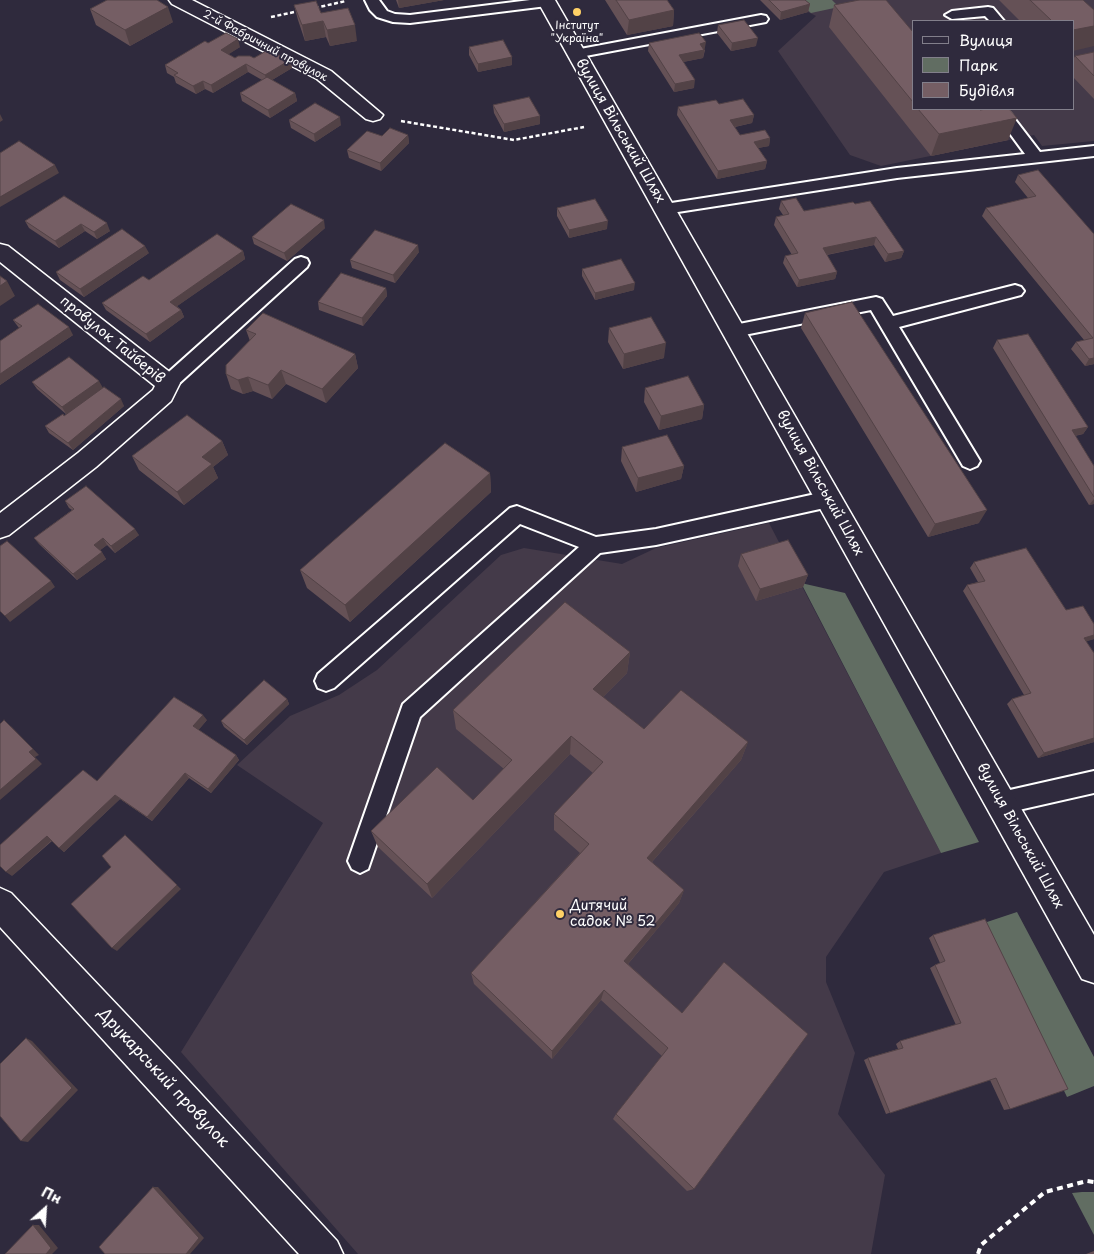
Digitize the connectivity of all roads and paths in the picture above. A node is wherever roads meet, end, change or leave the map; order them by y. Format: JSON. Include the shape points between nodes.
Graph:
{"nodes":[{"id":1,"x":178,"y":0,"type":"edge"},
{"id":2,"x":353,"y":0,"type":"edge"},
{"id":3,"x":372,"y":0,"type":"edge"},
{"id":4,"x":546,"y":1,"type":"edge"},
{"id":5,"x":478,"y":5,"type":"edge"},
{"id":6,"x":314,"y":8,"type":"edge"},
{"id":7,"x":305,"y":10,"type":"edge"},
{"id":8,"x":952,"y":15,"type":"dead end"},
{"id":9,"x":761,"y":19,"type":"dead end"},
{"id":10,"x":995,"y":20,"type":"edge"},
{"id":11,"x":229,"y":26,"type":"junction"},
{"id":12,"x":575,"y":54,"type":"junction"},
{"id":13,"x":1000,"y":110,"type":"edge"},
{"id":14,"x":373,"y":115,"type":"joint"},
{"id":15,"x":614,"y":121,"type":"junction"},
{"id":16,"x":1094,"y":151,"type":"edge"},
{"id":17,"x":1076,"y":154,"type":"junction"},
{"id":18,"x":1036,"y":158,"type":"junction"},
{"id":19,"x":1094,"y":167,"type":"edge"},
{"id":20,"x":665,"y":209,"type":"junction"},
{"id":21,"x":0,"y":251,"type":"edge"},
{"id":22,"x":302,"y":263,"type":"dead end"},
{"id":23,"x":1015,"y":291,"type":"dead end"},
{"id":24,"x":888,"y":324,"type":"junction"},
{"id":25,"x":734,"y":331,"type":"junction"},
{"id":26,"x":168,"y":382,"type":"junction"},
{"id":27,"x":970,"y":460,"type":"dead end"},
{"id":28,"x":829,"y":499,"type":"junction"},
{"id":29,"x":0,"y":527,"type":"edge"},
{"id":30,"x":595,"y":545,"type":"junction"},
{"id":31,"x":326,"y":681,"type":"dead end"},
{"id":32,"x":1094,"y":782,"type":"edge"},
{"id":33,"x":1001,"y":803,"type":"junction"},
{"id":34,"x":360,"y":861,"type":"dead end"},
{"id":35,"x":0,"y":904,"type":"edge"},
{"id":36,"x":1094,"y":967,"type":"edge"},
{"id":37,"x":1094,"y":1182,"type":"edge"},
{"id":38,"x":324,"y":1254,"type":"edge"},
{"id":39,"x":978,"y":1254,"type":"edge"}],
"edges":[{"from":1,"to":11,"type":"street","name":"2-й Фабричний провулок"},
{"from":2,"to":6,"type":"path"},
{"from":3,"to":5,"type":"lane","via":[[382,14],[410,19]]},
{"from":4,"to":5,"type":"lane"},
{"from":4,"to":12,"type":"street","name":"вулиця Вільський Шлях"},
{"from":7,"to":11,"type":"path"},
{"from":8,"to":10,"type":"lane","via":[[988,11]]},
{"from":9,"to":12,"type":"lane"},
{"from":11,"to":14,"type":"street","name":"2-й Фабричний провулок","via":[[324,75]]},
{"from":12,"to":15,"type":"street","name":"вулиця Вільський Шлях"},
{"from":13,"to":18,"type":"lane"},
{"from":14,"to":15,"type":"path","via":[[514,140]]},
{"from":15,"to":20,"type":"street","name":"вулиця Вільський Шлях"},
{"from":16,"to":17,"type":"lane"},
{"from":17,"to":18,"type":"lane"},
{"from":17,"to":19,"type":"lane"},
{"from":18,"to":20,"type":"lane","via":[[897,173]]},
{"from":20,"to":25,"type":"street","name":"вулиця Вільський Шлях"},
{"from":21,"to":26,"type":"street","name":"провулок Тайберів"},
{"from":22,"to":26,"type":"lane"},
{"from":23,"to":24,"type":"lane"},
{"from":24,"to":25,"type":"lane","via":[[876,303]]},
{"from":24,"to":27,"type":"lane"},
{"from":25,"to":28,"type":"street","name":"вулиця Вільський Шлях"},
{"from":26,"to":29,"type":"street","name":"провулок Тайберів","via":[[163,394],[130,424]]},
{"from":28,"to":30,"type":"lane","via":[[656,537]]},
{"from":28,"to":33,"type":"street","name":"вулиця Вільський Шлях"},
{"from":30,"to":31,"type":"lane","via":[[517,514]]},
{"from":30,"to":34,"type":"lane","via":[[411,711]]},
{"from":32,"to":33,"type":"lane"},
{"from":33,"to":36,"type":"street","name":"вулиця Вільський Шлях"},
{"from":35,"to":38,"type":"street","name":"Друкарський провулок"},
{"from":37,"to":39,"type":"path","via":[[1045,1192],[981,1245]]}]}
